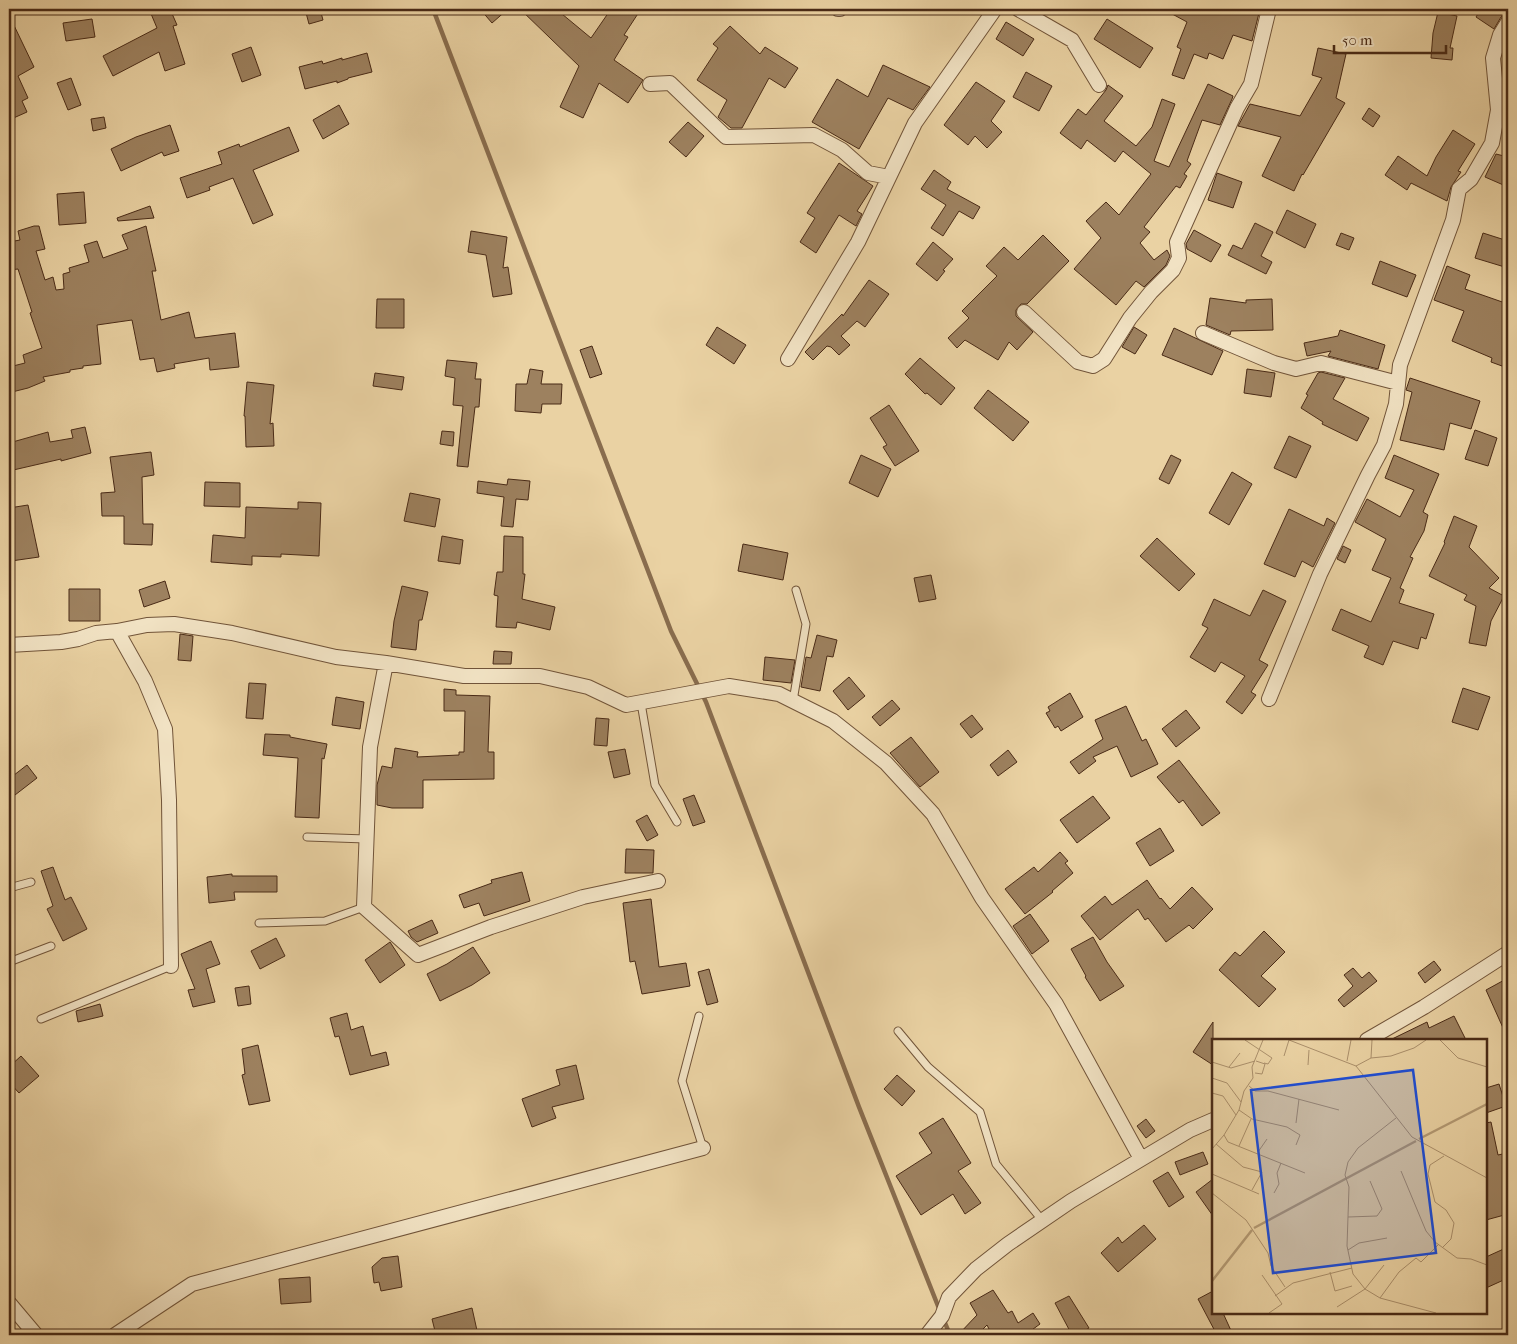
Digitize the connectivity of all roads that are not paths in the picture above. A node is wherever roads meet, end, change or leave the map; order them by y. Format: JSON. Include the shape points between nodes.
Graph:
{"nodes":[{"id":1,"x":995,"y":9,"type":"edge"},
{"id":2,"x":1018,"y":9,"type":"edge"},
{"id":3,"x":1270,"y":9,"type":"edge"},
{"id":4,"x":1508,"y":22,"type":"edge"},
{"id":5,"x":650,"y":84,"type":"dead end"},
{"id":6,"x":1099,"y":85,"type":"dead end"},
{"id":7,"x":889,"y":177,"type":"junction"},
{"id":8,"x":1024,"y":312,"type":"dead end"},
{"id":9,"x":1203,"y":333,"type":"dead end"},
{"id":10,"x":788,"y":359,"type":"dead end"},
{"id":11,"x":1398,"y":383,"type":"junction"},
{"id":12,"x":796,"y":590,"type":"dead end"},
{"id":13,"x":117,"y":632,"type":"junction"},
{"id":14,"x":9,"y":645,"type":"edge"},
{"id":15,"x":386,"y":663,"type":"junction"},
{"id":16,"x":1269,"y":699,"type":"dead end"},
{"id":17,"x":793,"y":701,"type":"junction"},
{"id":18,"x":641,"y":703,"type":"junction"},
{"id":19,"x":677,"y":822,"type":"dead end"},
{"id":20,"x":307,"y":837,"type":"dead end"},
{"id":21,"x":366,"y":839,"type":"junction"},
{"id":22,"x":658,"y":881,"type":"dead end"},
{"id":23,"x":31,"y":882,"type":"dead end"},
{"id":24,"x":9,"y":888,"type":"edge"},
{"id":25,"x":364,"y":907,"type":"junction"},
{"id":26,"x":258,"y":923,"type":"dead end"},
{"id":27,"x":51,"y":946,"type":"dead end"},
{"id":28,"x":1508,"y":953,"type":"edge"},
{"id":29,"x":9,"y":962,"type":"edge"},
{"id":30,"x":171,"y":966,"type":"joint"},
{"id":31,"x":699,"y":1016,"type":"dead end"},
{"id":32,"x":41,"y":1019,"type":"dead end"},
{"id":33,"x":898,"y":1031,"type":"dead end"},
{"id":34,"x":1368,"y":1039,"type":"edge"},
{"id":35,"x":1212,"y":1120,"type":"edge"},
{"id":36,"x":703,"y":1148,"type":"joint"},
{"id":37,"x":1142,"y":1160,"type":"junction"},
{"id":38,"x":1042,"y":1220,"type":"junction"},
{"id":39,"x":9,"y":1303,"type":"edge"},
{"id":40,"x":36,"y":1335,"type":"edge"},
{"id":41,"x":115,"y":1335,"type":"edge"},
{"id":42,"x":927,"y":1335,"type":"edge"}],
"edges":[{"from":1,"to":7,"type":"street","via":[[915,123]]},
{"from":2,"to":6,"type":"street","via":[[1072,40]]},
{"from":3,"to":8,"type":"street","via":[[1251,84],[1177,242],[1179,258],[1173,270],[1130,318],[1104,358],[1093,366],[1078,362]]},
{"from":4,"to":11,"type":"street","via":[[1493,58],[1498,110],[1492,143],[1471,179],[1460,190],[1453,220],[1400,365]]},
{"from":5,"to":7,"type":"street","via":[[670,84],[726,137],[814,135],[842,150],[868,173]]},
{"from":7,"to":10,"type":"street","via":[[858,242]]},
{"from":9,"to":11,"type":"street","via":[[1296,369],[1321,363]]},
{"from":11,"to":16,"type":"street","via":[[1396,404],[1384,446],[1320,574]]},
{"from":12,"to":17,"type":"lane","via":[[806,624]]},
{"from":13,"to":14,"type":"street","via":[[96,633],[78,640]]},
{"from":13,"to":15,"type":"street","via":[[147,625],[174,624],[232,633],[336,657]]},
{"from":13,"to":30,"type":"street","via":[[145,681],[165,729]]},
{"from":15,"to":18,"type":"street","via":[[464,676],[540,676],[588,687],[626,704]]},
{"from":15,"to":21,"type":"street","via":[[370,747]]},
{"from":17,"to":18,"type":"street","via":[[779,694],[729,686]]},
{"from":17,"to":37,"type":"street","via":[[833,721],[886,763],[933,814],[982,898],[1056,1004]]},
{"from":18,"to":19,"type":"lane","via":[[655,785]]},
{"from":20,"to":21,"type":"lane"},
{"from":21,"to":25,"type":"street"},
{"from":22,"to":25,"type":"street","via":[[583,897],[418,955]]},
{"from":23,"to":24,"type":"lane"},
{"from":25,"to":26,"type":"lane","via":[[324,921]]},
{"from":27,"to":29,"type":"lane"},
{"from":28,"to":34,"type":"street"},
{"from":30,"to":32,"type":"lane"},
{"from":31,"to":36,"type":"lane","via":[[682,1081]]},
{"from":33,"to":38,"type":"lane","via":[[928,1067],[980,1112],[996,1164]]},
{"from":35,"to":37,"type":"street"},
{"from":36,"to":41,"type":"street","via":[[192,1284]]},
{"from":37,"to":38,"type":"street"},
{"from":38,"to":42,"type":"street","via":[[976,1269],[949,1298],[942,1316]]},
{"from":39,"to":40,"type":"street"}]}
